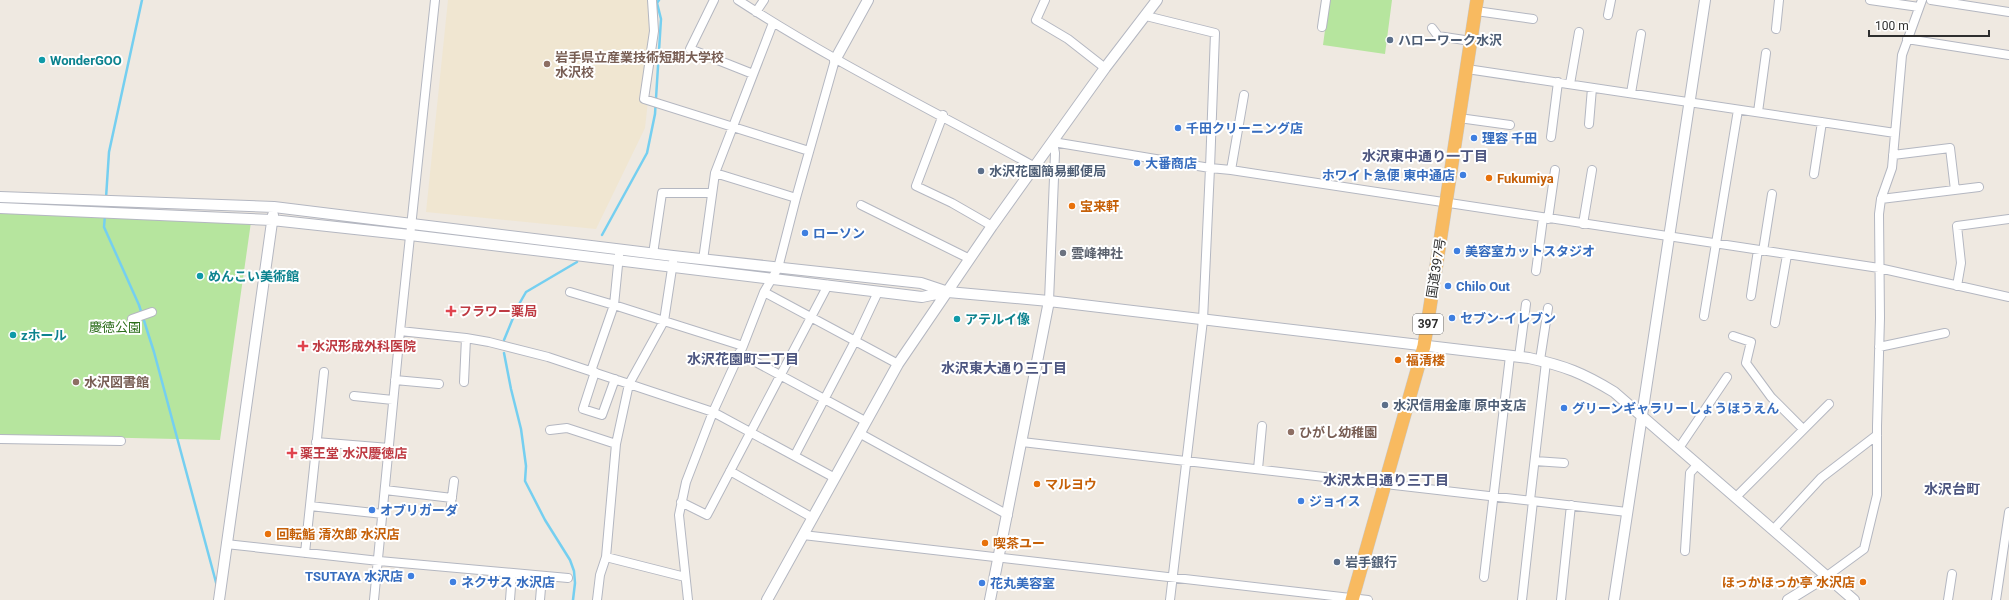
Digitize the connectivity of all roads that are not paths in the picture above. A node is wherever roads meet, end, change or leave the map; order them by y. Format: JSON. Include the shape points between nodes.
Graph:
{"nodes":[{"id":1,"x":435,"y":0,"type":"edge"},
{"id":2,"x":652,"y":0,"type":"edge"},
{"id":3,"x":714,"y":0,"type":"edge"},
{"id":4,"x":738,"y":0,"type":"edge"},
{"id":5,"x":764,"y":0,"type":"edge"},
{"id":6,"x":868,"y":0,"type":"edge"},
{"id":7,"x":1045,"y":0,"type":"edge"},
{"id":8,"x":1157,"y":0,"type":"edge"},
{"id":9,"x":1326,"y":0,"type":"edge"},
{"id":10,"x":1611,"y":0,"type":"edge"},
{"id":11,"x":1705,"y":0,"type":"edge"},
{"id":12,"x":1779,"y":0,"type":"edge"},
{"id":13,"x":1870,"y":0,"type":"edge"},
{"id":14,"x":1932,"y":0,"type":"edge"},
{"id":15,"x":1920,"y":4,"type":"edge"},
{"id":16,"x":1477,"y":5,"type":"edge"},
{"id":17,"x":756,"y":12,"type":"junction"},
{"id":18,"x":2009,"y":12,"type":"edge"},
{"id":19,"x":1608,"y":15,"type":"dead end"},
{"id":20,"x":1146,"y":16,"type":"junction"},
{"id":21,"x":1533,"y":19,"type":"dead end"},
{"id":22,"x":773,"y":23,"type":"junction"},
{"id":23,"x":1322,"y":27,"type":"dead end"},
{"id":24,"x":1432,"y":28,"type":"dead end"},
{"id":25,"x":1776,"y":29,"type":"dead end"},
{"id":26,"x":1578,"y":32,"type":"dead end"},
{"id":27,"x":1641,"y":34,"type":"dead end"},
{"id":28,"x":1908,"y":40,"type":"junction"},
{"id":29,"x":1471,"y":41,"type":"junction"},
{"id":30,"x":1766,"y":53,"type":"dead end"},
{"id":31,"x":2009,"y":55,"type":"edge"},
{"id":32,"x":836,"y":60,"type":"junction"},
{"id":33,"x":1105,"y":68,"type":"junction"},
{"id":34,"x":1467,"y":69,"type":"junction"},
{"id":35,"x":753,"y":74,"type":"junction"},
{"id":36,"x":1558,"y":82,"type":"junction"},
{"id":37,"x":1570,"y":84,"type":"junction"},
{"id":38,"x":1592,"y":88,"type":"junction"},
{"id":39,"x":1631,"y":93,"type":"junction"},
{"id":40,"x":1244,"y":95,"type":"dead end"},
{"id":41,"x":1689,"y":102,"type":"junction"},
{"id":42,"x":1738,"y":110,"type":"junction"},
{"id":43,"x":1758,"y":112,"type":"junction"},
{"id":44,"x":943,"y":116,"type":"junction"},
{"id":45,"x":1460,"y":118,"type":"junction"},
{"id":46,"x":1822,"y":122,"type":"junction"},
{"id":47,"x":1589,"y":124,"type":"dead end"},
{"id":48,"x":1510,"y":125,"type":"dead end"},
{"id":49,"x":731,"y":127,"type":"junction"},
{"id":50,"x":1895,"y":133,"type":"junction"},
{"id":51,"x":1551,"y":137,"type":"dead end"},
{"id":52,"x":1052,"y":142,"type":"junction"},
{"id":53,"x":809,"y":151,"type":"junction"},
{"id":54,"x":1894,"y":155,"type":"junction"},
{"id":55,"x":1035,"y":167,"type":"junction"},
{"id":56,"x":1210,"y":168,"type":"junction"},
{"id":57,"x":1231,"y":170,"type":"junction"},
{"id":58,"x":1555,"y":170,"type":"dead end"},
{"id":59,"x":1592,"y":170,"type":"dead end"},
{"id":60,"x":715,"y":173,"type":"junction"},
{"id":61,"x":1814,"y":174,"type":"dead end"},
{"id":62,"x":1979,"y":187,"type":"dead end"},
{"id":63,"x":1955,"y":190,"type":"junction"},
{"id":64,"x":712,"y":193,"type":"junction"},
{"id":65,"x":1772,"y":194,"type":"dead end"},
{"id":66,"x":0,"y":197,"type":"edge"},
{"id":67,"x":796,"y":198,"type":"junction"},
{"id":68,"x":1881,"y":198,"type":"junction"},
{"id":69,"x":1446,"y":203,"type":"junction"},
{"id":70,"x":861,"y":205,"type":"dead end"},
{"id":71,"x":274,"y":207,"type":"junction"},
{"id":72,"x":0,"y":208,"type":"edge"},
{"id":73,"x":1546,"y":218,"type":"junction"},
{"id":74,"x":2009,"y":219,"type":"edge"},
{"id":75,"x":272,"y":220,"type":"junction"},
{"id":76,"x":411,"y":224,"type":"junction"},
{"id":77,"x":1583,"y":224,"type":"junction"},
{"id":78,"x":992,"y":226,"type":"junction"},
{"id":79,"x":410,"y":235,"type":"junction"},
{"id":80,"x":1669,"y":237,"type":"junction"},
{"id":81,"x":1716,"y":245,"type":"junction"},
{"id":82,"x":1761,"y":251,"type":"junction"},
{"id":83,"x":654,"y":254,"type":"junction"},
{"id":84,"x":619,"y":255,"type":"junction"},
{"id":85,"x":1787,"y":255,"type":"junction"},
{"id":86,"x":970,"y":259,"type":"junction"},
{"id":87,"x":703,"y":260,"type":"junction"},
{"id":88,"x":673,"y":261,"type":"junction"},
{"id":89,"x":778,"y":268,"type":"junction"},
{"id":90,"x":1879,"y":268,"type":"junction"},
{"id":91,"x":1536,"y":271,"type":"dead end"},
{"id":92,"x":772,"y":278,"type":"junction"},
{"id":93,"x":828,"y":285,"type":"junction"},
{"id":94,"x":1957,"y":286,"type":"junction"},
{"id":95,"x":570,"y":292,"type":"dead end"},
{"id":96,"x":764,"y":292,"type":"junction"},
{"id":97,"x":878,"y":292,"type":"junction"},
{"id":98,"x":948,"y":292,"type":"junction"},
{"id":99,"x":1751,"y":296,"type":"dead end"},
{"id":100,"x":2009,"y":297,"type":"edge"},
{"id":101,"x":1048,"y":301,"type":"junction"},
{"id":102,"x":1526,"y":304,"type":"dead end"},
{"id":103,"x":614,"y":305,"type":"junction"},
{"id":104,"x":1548,"y":308,"type":"dead end"},
{"id":105,"x":150,"y":313,"type":"dead end"},
{"id":106,"x":1704,"y":316,"type":"dead end"},
{"id":107,"x":134,"y":318,"type":"dead end"},
{"id":108,"x":811,"y":318,"type":"junction"},
{"id":109,"x":1203,"y":320,"type":"junction"},
{"id":110,"x":664,"y":321,"type":"junction"},
{"id":111,"x":1775,"y":323,"type":"dead end"},
{"id":112,"x":400,"y":331,"type":"junction"},
{"id":113,"x":1945,"y":334,"type":"dead end"},
{"id":114,"x":1733,"y":336,"type":"dead end"},
{"id":115,"x":466,"y":338,"type":"junction"},
{"id":116,"x":855,"y":341,"type":"junction"},
{"id":117,"x":1424,"y":346,"type":"junction"},
{"id":118,"x":1879,"y":347,"type":"junction"},
{"id":119,"x":741,"y":350,"type":"junction"},
{"id":120,"x":1514,"y":356,"type":"junction"},
{"id":121,"x":1543,"y":361,"type":"junction"},
{"id":122,"x":898,"y":364,"type":"junction"},
{"id":123,"x":324,"y":372,"type":"dead end"},
{"id":124,"x":593,"y":372,"type":"junction"},
{"id":125,"x":781,"y":375,"type":"junction"},
{"id":126,"x":1727,"y":377,"type":"dead end"},
{"id":127,"x":615,"y":379,"type":"junction"},
{"id":128,"x":395,"y":380,"type":"junction"},
{"id":129,"x":464,"y":382,"type":"dead end"},
{"id":130,"x":440,"y":384,"type":"dead end"},
{"id":131,"x":629,"y":384,"type":"junction"},
{"id":132,"x":354,"y":396,"type":"dead end"},
{"id":133,"x":825,"y":398,"type":"junction"},
{"id":134,"x":393,"y":400,"type":"junction"},
{"id":135,"x":1829,"y":404,"type":"dead end"},
{"id":136,"x":713,"y":412,"type":"junction"},
{"id":137,"x":1642,"y":415,"type":"junction"},
{"id":138,"x":865,"y":421,"type":"junction"},
{"id":139,"x":1262,"y":426,"type":"dead end"},
{"id":140,"x":550,"y":430,"type":"dead end"},
{"id":141,"x":1803,"y":430,"type":"junction"},
{"id":142,"x":750,"y":432,"type":"junction"},
{"id":143,"x":859,"y":433,"type":"junction"},
{"id":144,"x":1877,"y":435,"type":"junction"},
{"id":145,"x":0,"y":439,"type":"edge"},
{"id":146,"x":121,"y":441,"type":"dead end"},
{"id":147,"x":316,"y":442,"type":"junction"},
{"id":148,"x":1022,"y":442,"type":"junction"},
{"id":149,"x":616,"y":444,"type":"junction"},
{"id":150,"x":389,"y":448,"type":"junction"},
{"id":151,"x":1679,"y":448,"type":"junction"},
{"id":152,"x":795,"y":455,"type":"junction"},
{"id":153,"x":1535,"y":461,"type":"junction"},
{"id":154,"x":1186,"y":462,"type":"junction"},
{"id":155,"x":1564,"y":464,"type":"dead end"},
{"id":156,"x":1698,"y":464,"type":"junction"},
{"id":157,"x":1258,"y":469,"type":"junction"},
{"id":158,"x":730,"y":471,"type":"junction"},
{"id":159,"x":835,"y":478,"type":"junction"},
{"id":160,"x":454,"y":481,"type":"dead end"},
{"id":161,"x":1386,"y":483,"type":"junction"},
{"id":162,"x":385,"y":490,"type":"junction"},
{"id":163,"x":1494,"y":496,"type":"junction"},
{"id":164,"x":452,"y":498,"type":"junction"},
{"id":165,"x":1736,"y":498,"type":"junction"},
{"id":166,"x":1532,"y":501,"type":"junction"},
{"id":167,"x":681,"y":502,"type":"junction"},
{"id":168,"x":1571,"y":505,"type":"junction"},
{"id":169,"x":310,"y":506,"type":"junction"},
{"id":170,"x":450,"y":512,"type":"dead end"},
{"id":171,"x":1627,"y":512,"type":"junction"},
{"id":172,"x":2009,"y":512,"type":"edge"},
{"id":173,"x":383,"y":514,"type":"junction"},
{"id":174,"x":1008,"y":515,"type":"junction"},
{"id":175,"x":813,"y":518,"type":"junction"},
{"id":176,"x":1773,"y":530,"type":"junction"},
{"id":177,"x":803,"y":535,"type":"junction"},
{"id":178,"x":226,"y":544,"type":"junction"},
{"id":179,"x":1685,"y":551,"type":"dead end"},
{"id":180,"x":305,"y":553,"type":"junction"},
{"id":181,"x":606,"y":557,"type":"junction"},
{"id":182,"x":999,"y":558,"type":"junction"},
{"id":183,"x":379,"y":561,"type":"junction"},
{"id":184,"x":512,"y":573,"type":"junction"},
{"id":185,"x":1952,"y":574,"type":"dead end"},
{"id":186,"x":542,"y":576,"type":"junction"},
{"id":187,"x":1827,"y":576,"type":"junction"},
{"id":188,"x":685,"y":577,"type":"junction"},
{"id":189,"x":1484,"y":577,"type":"dead end"},
{"id":190,"x":568,"y":578,"type":"dead end"},
{"id":191,"x":1173,"y":579,"type":"junction"},
{"id":192,"x":1849,"y":598,"type":"edge"},
{"id":193,"x":1352,"y":599,"type":"edge"},
{"id":194,"x":219,"y":600,"type":"edge"},
{"id":195,"x":374,"y":600,"type":"edge"},
{"id":196,"x":510,"y":600,"type":"edge"},
{"id":197,"x":540,"y":600,"type":"edge"},
{"id":198,"x":597,"y":600,"type":"edge"},
{"id":199,"x":688,"y":600,"type":"edge"},
{"id":200,"x":767,"y":600,"type":"edge"},
{"id":201,"x":990,"y":600,"type":"edge"},
{"id":202,"x":1170,"y":600,"type":"edge"},
{"id":203,"x":1368,"y":600,"type":"edge"},
{"id":204,"x":1522,"y":600,"type":"edge"},
{"id":205,"x":1561,"y":600,"type":"edge"},
{"id":206,"x":1614,"y":600,"type":"edge"},
{"id":207,"x":1788,"y":600,"type":"edge"},
{"id":208,"x":1948,"y":600,"type":"edge"},
{"id":209,"x":1996,"y":600,"type":"edge"}],
"edges":[{"from":1,"to":76,"type":"street"},
{"from":2,"to":49,"type":"street","via":[[654,31],[644,99]]},
{"from":3,"to":35,"type":"street","via":[[690,49]]},
{"from":4,"to":17,"type":"street"},
{"from":5,"to":17,"type":"street"},
{"from":6,"to":32,"type":"street"},
{"from":7,"to":33,"type":"street","via":[[1036,20],[1068,39]]},
{"from":8,"to":20,"type":"street"},
{"from":9,"to":23,"type":"street"},
{"from":10,"to":19,"type":"street"},
{"from":11,"to":41,"type":"street"},
{"from":12,"to":25,"type":"street"},
{"from":13,"to":15,"type":"street"},
{"from":14,"to":18,"type":"street"},
{"from":15,"to":28,"type":"street"},
{"from":16,"to":21,"type":"street"},
{"from":16,"to":29,"type":"highway","name":"国道397号","number":"397"},
{"from":17,"to":22,"type":"street"},
{"from":20,"to":33,"type":"street"},
{"from":20,"to":56,"type":"street","via":[[1215,33]]},
{"from":22,"to":32,"type":"street"},
{"from":22,"to":35,"type":"street"},
{"from":24,"to":29,"type":"street","via":[[1438,36]]},
{"from":26,"to":37,"type":"street"},
{"from":27,"to":39,"type":"street"},
{"from":28,"to":31,"type":"street"},
{"from":28,"to":50,"type":"street","via":[[1900,68]]},
{"from":29,"to":34,"type":"highway","name":"国道397号","number":"397"},
{"from":30,"to":43,"type":"street"},
{"from":32,"to":44,"type":"street"},
{"from":32,"to":53,"type":"street"},
{"from":33,"to":52,"type":"street"},
{"from":34,"to":36,"type":"street"},
{"from":34,"to":45,"type":"highway","name":"国道397号","number":"397"},
{"from":35,"to":49,"type":"street"},
{"from":36,"to":37,"type":"street"},
{"from":36,"to":51,"type":"street"},
{"from":37,"to":38,"type":"street"},
{"from":38,"to":39,"type":"street"},
{"from":38,"to":47,"type":"street"},
{"from":39,"to":41,"type":"street"},
{"from":40,"to":57,"type":"street"},
{"from":41,"to":42,"type":"street"},
{"from":41,"to":80,"type":"street"},
{"from":42,"to":43,"type":"street"},
{"from":42,"to":81,"type":"street"},
{"from":43,"to":46,"type":"street"},
{"from":44,"to":55,"type":"street"},
{"from":44,"to":78,"type":"street","via":[[916,186]]},
{"from":45,"to":48,"type":"street"},
{"from":45,"to":69,"type":"highway","name":"国道397号","number":"397"},
{"from":46,"to":50,"type":"street"},
{"from":46,"to":61,"type":"street"},
{"from":49,"to":53,"type":"street"},
{"from":49,"to":60,"type":"street"},
{"from":50,"to":54,"type":"street"},
{"from":52,"to":55,"type":"street"},
{"from":52,"to":56,"type":"street"},
{"from":52,"to":101,"type":"street","via":[[1055,153]]},
{"from":53,"to":67,"type":"street"},
{"from":54,"to":63,"type":"street","via":[[1950,148]]},
{"from":54,"to":68,"type":"street"},
{"from":55,"to":78,"type":"street"},
{"from":56,"to":57,"type":"street"},
{"from":56,"to":109,"type":"street"},
{"from":57,"to":69,"type":"street"},
{"from":58,"to":73,"type":"street"},
{"from":59,"to":77,"type":"street"},
{"from":60,"to":64,"type":"street"},
{"from":60,"to":67,"type":"street"},
{"from":62,"to":63,"type":"street"},
{"from":63,"to":68,"type":"street"},
{"from":64,"to":83,"type":"street","via":[[662,193]]},
{"from":64,"to":87,"type":"street"},
{"from":65,"to":82,"type":"street"},
{"from":66,"to":71,"type":"street"},
{"from":67,"to":89,"type":"street"},
{"from":68,"to":90,"type":"street"},
{"from":69,"to":73,"type":"street"},
{"from":69,"to":117,"type":"highway","name":"国道397号","number":"397"},
{"from":70,"to":86,"type":"street"},
{"from":71,"to":75,"type":"street"},
{"from":71,"to":76,"type":"street"},
{"from":72,"to":75,"type":"street"},
{"from":73,"to":77,"type":"street"},
{"from":73,"to":91,"type":"street"},
{"from":74,"to":94,"type":"street","via":[[1957,226],[1961,263]]},
{"from":75,"to":79,"type":"street"},
{"from":75,"to":178,"type":"street"},
{"from":76,"to":79,"type":"street"},
{"from":76,"to":84,"type":"street"},
{"from":77,"to":80,"type":"street"},
{"from":78,"to":86,"type":"street"},
{"from":79,"to":84,"type":"street"},
{"from":79,"to":112,"type":"street"},
{"from":80,"to":81,"type":"street"},
{"from":80,"to":137,"type":"street"},
{"from":81,"to":82,"type":"street"},
{"from":81,"to":106,"type":"street"},
{"from":82,"to":85,"type":"street"},
{"from":82,"to":99,"type":"street"},
{"from":83,"to":84,"type":"street"},
{"from":83,"to":88,"type":"street"},
{"from":84,"to":88,"type":"street"},
{"from":84,"to":103,"type":"street"},
{"from":85,"to":90,"type":"street"},
{"from":85,"to":111,"type":"street"},
{"from":86,"to":98,"type":"street"},
{"from":87,"to":88,"type":"street"},
{"from":87,"to":89,"type":"street"},
{"from":88,"to":92,"type":"street"},
{"from":88,"to":110,"type":"street"},
{"from":89,"to":92,"type":"street"},
{"from":89,"to":98,"type":"street","via":[[920,283]]},
{"from":90,"to":94,"type":"street"},
{"from":90,"to":118,"type":"street"},
{"from":92,"to":93,"type":"street"},
{"from":92,"to":96,"type":"street"},
{"from":93,"to":97,"type":"street"},
{"from":93,"to":108,"type":"street"},
{"from":94,"to":100,"type":"street"},
{"from":95,"to":103,"type":"street"},
{"from":96,"to":108,"type":"street"},
{"from":96,"to":119,"type":"street"},
{"from":97,"to":98,"type":"street","via":[[922,297]]},
{"from":97,"to":116,"type":"street"},
{"from":98,"to":101,"type":"street"},
{"from":98,"to":122,"type":"street"},
{"from":101,"to":109,"type":"street"},
{"from":101,"to":148,"type":"street"},
{"from":102,"to":120,"type":"street"},
{"from":103,"to":110,"type":"street"},
{"from":103,"to":124,"type":"street"},
{"from":104,"to":121,"type":"street"},
{"from":105,"to":107,"type":"street"},
{"from":108,"to":116,"type":"street"},
{"from":108,"to":125,"type":"street"},
{"from":109,"to":117,"type":"street"},
{"from":109,"to":154,"type":"street"},
{"from":110,"to":119,"type":"street"},
{"from":110,"to":131,"type":"street"},
{"from":112,"to":115,"type":"street"},
{"from":112,"to":128,"type":"street"},
{"from":113,"to":118,"type":"street"},
{"from":114,"to":141,"type":"street","via":[[1751,342],[1746,363],[1771,397]]},
{"from":115,"to":124,"type":"street","via":[[548,357]]},
{"from":115,"to":129,"type":"street"},
{"from":116,"to":122,"type":"street"},
{"from":116,"to":133,"type":"street"},
{"from":117,"to":120,"type":"street"},
{"from":117,"to":161,"type":"highway","name":"国道397号","number":"397"},
{"from":118,"to":144,"type":"street"},
{"from":119,"to":125,"type":"street"},
{"from":119,"to":136,"type":"street"},
{"from":120,"to":121,"type":"street"},
{"from":120,"to":163,"type":"street"},
{"from":121,"to":137,"type":"street","via":[[1585,374],[1614,392]]},
{"from":121,"to":153,"type":"street"},
{"from":122,"to":138,"type":"street"},
{"from":123,"to":147,"type":"street"},
{"from":124,"to":127,"type":"street"},
{"from":124,"to":127,"type":"street","via":[[583,409],[602,415]]},
{"from":125,"to":133,"type":"street"},
{"from":125,"to":142,"type":"street"},
{"from":126,"to":151,"type":"street"},
{"from":127,"to":131,"type":"street"},
{"from":128,"to":130,"type":"street"},
{"from":128,"to":134,"type":"street"},
{"from":131,"to":136,"type":"street"},
{"from":131,"to":149,"type":"street"},
{"from":132,"to":134,"type":"street"},
{"from":133,"to":138,"type":"street"},
{"from":133,"to":152,"type":"street"},
{"from":134,"to":150,"type":"street"},
{"from":135,"to":141,"type":"street"},
{"from":136,"to":142,"type":"street"},
{"from":136,"to":167,"type":"street"},
{"from":137,"to":151,"type":"street"},
{"from":137,"to":171,"type":"street"},
{"from":138,"to":143,"type":"street"},
{"from":139,"to":157,"type":"street"},
{"from":140,"to":149,"type":"street","via":[[567,428]]},
{"from":141,"to":165,"type":"street"},
{"from":142,"to":152,"type":"street"},
{"from":142,"to":158,"type":"street"},
{"from":143,"to":159,"type":"street"},
{"from":143,"to":174,"type":"street"},
{"from":144,"to":176,"type":"street","via":[[1821,478]]},
{"from":144,"to":187,"type":"street","via":[[1877,495],[1864,549]]},
{"from":145,"to":146,"type":"street"},
{"from":147,"to":150,"type":"street"},
{"from":147,"to":169,"type":"street"},
{"from":148,"to":154,"type":"street"},
{"from":148,"to":174,"type":"street"},
{"from":149,"to":181,"type":"street"},
{"from":150,"to":162,"type":"street"},
{"from":151,"to":156,"type":"street"},
{"from":152,"to":159,"type":"street"},
{"from":153,"to":155,"type":"street"},
{"from":153,"to":166,"type":"street"},
{"from":154,"to":157,"type":"street"},
{"from":154,"to":191,"type":"street"},
{"from":156,"to":165,"type":"street"},
{"from":156,"to":179,"type":"street","via":[[1690,473]]},
{"from":157,"to":161,"type":"street"},
{"from":158,"to":167,"type":"street","via":[[707,515]]},
{"from":158,"to":175,"type":"street"},
{"from":159,"to":175,"type":"street"},
{"from":160,"to":164,"type":"street"},
{"from":161,"to":163,"type":"street"},
{"from":161,"to":193,"type":"highway","name":"国道397号","number":"397"},
{"from":162,"to":164,"type":"street"},
{"from":162,"to":173,"type":"street"},
{"from":163,"to":166,"type":"street"},
{"from":163,"to":189,"type":"street"},
{"from":164,"to":170,"type":"street"},
{"from":165,"to":176,"type":"street"},
{"from":166,"to":168,"type":"street"},
{"from":166,"to":204,"type":"street"},
{"from":167,"to":188,"type":"street","via":[[678,515]]},
{"from":168,"to":171,"type":"street"},
{"from":168,"to":205,"type":"street"},
{"from":169,"to":173,"type":"street"},
{"from":169,"to":180,"type":"street"},
{"from":171,"to":206,"type":"street"},
{"from":172,"to":209,"type":"street"},
{"from":173,"to":183,"type":"street"},
{"from":174,"to":182,"type":"street"},
{"from":175,"to":177,"type":"street"},
{"from":176,"to":187,"type":"street"},
{"from":177,"to":182,"type":"street"},
{"from":177,"to":200,"type":"street"},
{"from":178,"to":180,"type":"street"},
{"from":178,"to":194,"type":"street"},
{"from":180,"to":183,"type":"street"},
{"from":181,"to":188,"type":"street"},
{"from":181,"to":198,"type":"street","via":[[600,575]]},
{"from":182,"to":191,"type":"street"},
{"from":182,"to":201,"type":"street"},
{"from":183,"to":184,"type":"street"},
{"from":183,"to":195,"type":"street"},
{"from":184,"to":186,"type":"street"},
{"from":184,"to":196,"type":"street"},
{"from":185,"to":208,"type":"street"},
{"from":186,"to":190,"type":"street"},
{"from":186,"to":197,"type":"street"},
{"from":187,"to":192,"type":"street"},
{"from":187,"to":207,"type":"street"},
{"from":188,"to":199,"type":"street"},
{"from":191,"to":193,"type":"street"},
{"from":191,"to":202,"type":"street"},
{"from":193,"to":203,"type":"street"}]}
